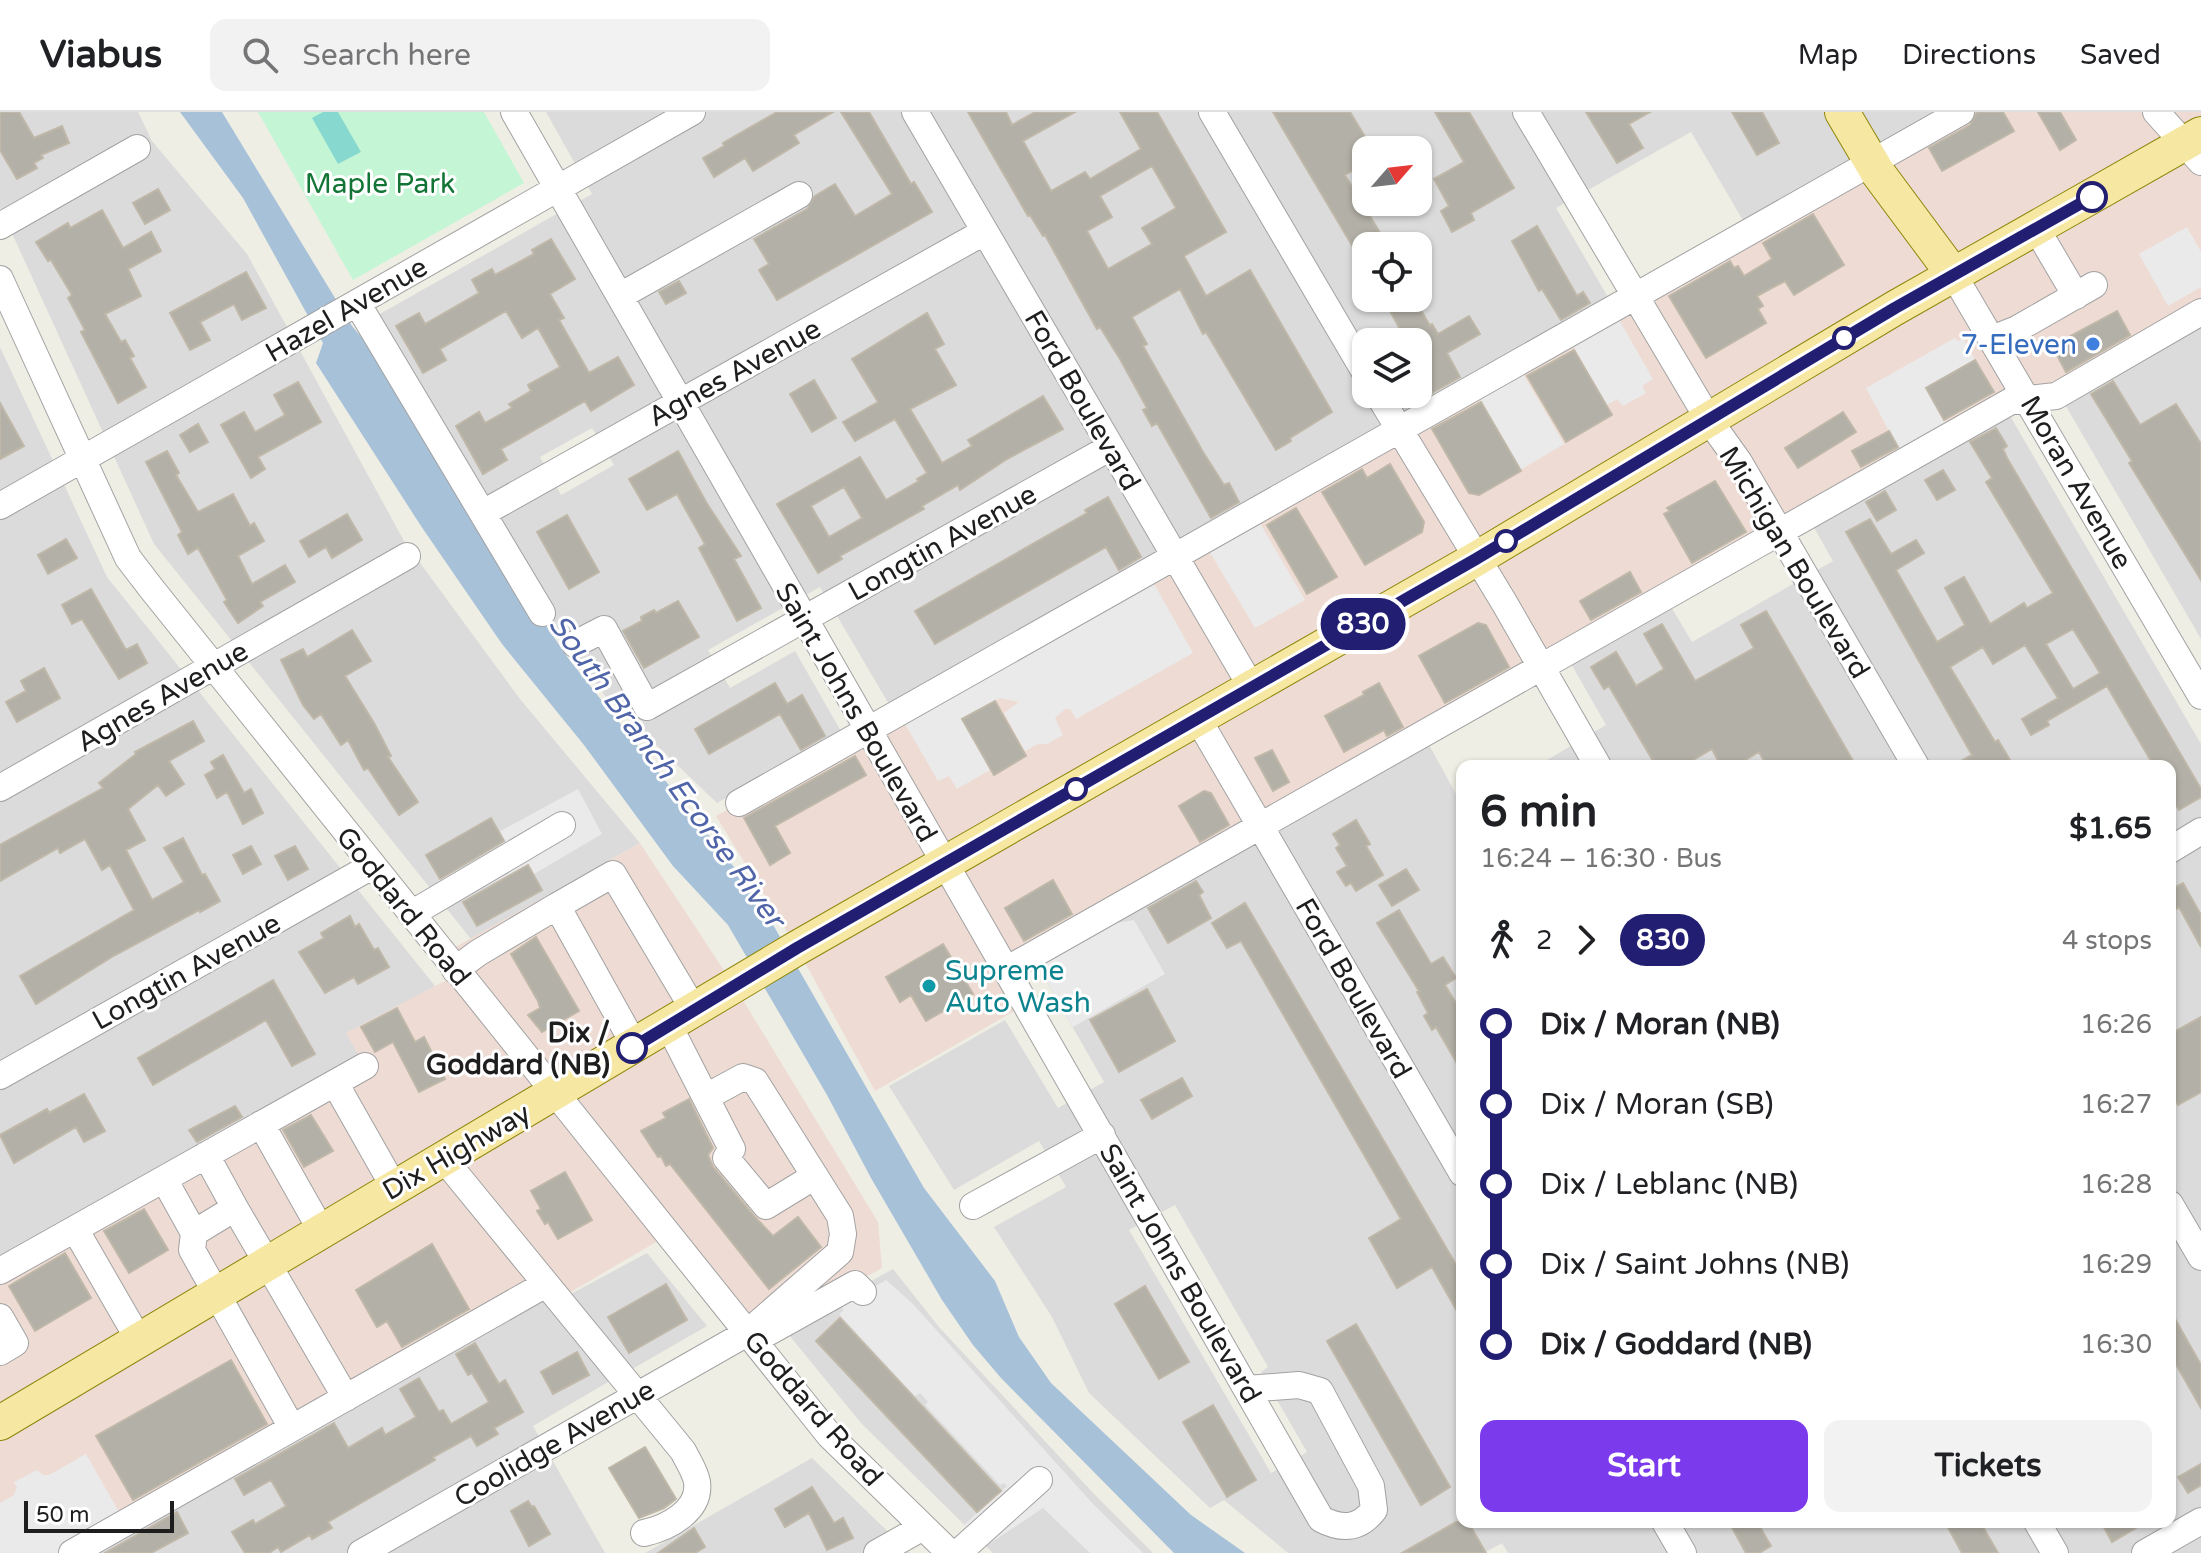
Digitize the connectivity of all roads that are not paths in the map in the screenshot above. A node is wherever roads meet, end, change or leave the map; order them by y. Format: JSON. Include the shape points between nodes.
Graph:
{"nodes":[{"id":1,"x":514,"y":112,"type":"edge"},
{"id":2,"x":692,"y":112,"type":"edge"},
{"id":3,"x":915,"y":112,"type":"edge"},
{"id":4,"x":1212,"y":112,"type":"edge"},
{"id":5,"x":1526,"y":112,"type":"edge"},
{"id":6,"x":1842,"y":112,"type":"edge"},
{"id":7,"x":1961,"y":112,"type":"edge"},
{"id":8,"x":2156,"y":112,"type":"edge"},
{"id":9,"x":2195,"y":147,"type":"edge"},
{"id":10,"x":137,"y":148,"type":"dead end"},
{"id":11,"x":1872,"y":163,"type":"junction"},
{"id":12,"x":558,"y":188,"type":"junction"},
{"id":13,"x":799,"y":195,"type":"dead end"},
{"id":14,"x":0,"y":226,"type":"edge"},
{"id":15,"x":2036,"y":228,"type":"junction"},
{"id":16,"x":984,"y":232,"type":"junction"},
{"id":17,"x":1953,"y":274,"type":"junction"},
{"id":18,"x":0,"y":279,"type":"edge"},
{"id":19,"x":620,"y":296,"type":"junction"},
{"id":20,"x":1634,"y":296,"type":"junction"},
{"id":21,"x":349,"y":308,"type":"junction"},
{"id":22,"x":2201,"y":312,"type":"edge"},
{"id":23,"x":1992,"y":339,"type":"junction"},
{"id":24,"x":1352,"y":350,"type":"edge"},
{"id":25,"x":2029,"y":400,"type":"junction"},
{"id":26,"x":680,"y":402,"type":"junction"},
{"id":27,"x":1386,"y":408,"type":"edge"},
{"id":28,"x":1709,"y":420,"type":"junction"},
{"id":29,"x":1399,"y":429,"type":"junction"},
{"id":30,"x":1111,"y":447,"type":"junction"},
{"id":31,"x":84,"y":459,"type":"junction"},
{"id":32,"x":0,"y":506,"type":"edge"},
{"id":33,"x":483,"y":513,"type":"junction"},
{"id":34,"x":1780,"y":532,"type":"junction"},
{"id":35,"x":407,"y":556,"type":"dead end"},
{"id":36,"x":1174,"y":556,"type":"junction"},
{"id":37,"x":1476,"y":559,"type":"junction"},
{"id":38,"x":542,"y":613,"type":"dead end"},
{"id":39,"x":804,"y":620,"type":"junction"},
{"id":40,"x":575,"y":644,"type":"dead end"},
{"id":41,"x":213,"y":667,"type":"junction"},
{"id":42,"x":1541,"y":667,"type":"junction"},
{"id":43,"x":1252,"y":688,"type":"junction"},
{"id":44,"x":2201,"y":696,"type":"edge"},
{"id":45,"x":1198,"y":719,"type":"junction"},
{"id":46,"x":867,"y":729,"type":"junction"},
{"id":47,"x":1595,"y":760,"type":"edge"},
{"id":48,"x":1913,"y":760,"type":"edge"},
{"id":49,"x":0,"y":788,"type":"edge"},
{"id":50,"x":739,"y":803,"type":"dead end"},
{"id":51,"x":562,"y":825,"type":"dead end"},
{"id":52,"x":1260,"y":826,"type":"junction"},
{"id":53,"x":2201,"y":831,"type":"edge"},
{"id":54,"x":2176,"y":846,"type":"edge"},
{"id":55,"x":945,"y":864,"type":"junction"},
{"id":56,"x":372,"y":866,"type":"junction"},
{"id":57,"x":557,"y":906,"type":"junction"},
{"id":58,"x":411,"y":914,"type":"junction"},
{"id":59,"x":455,"y":970,"type":"junction"},
{"id":60,"x":1006,"y":970,"type":"junction"},
{"id":61,"x":682,"y":1018,"type":"junction"},
{"id":62,"x":635,"y":1046,"type":"junction"},
{"id":63,"x":365,"y":1066,"type":"dead end"},
{"id":64,"x":0,"y":1076,"type":"edge"},
{"id":65,"x":335,"y":1083,"type":"junction"},
{"id":66,"x":555,"y":1093,"type":"junction"},
{"id":67,"x":706,"y":1097,"type":"junction"},
{"id":68,"x":261,"y":1124,"type":"junction"},
{"id":69,"x":1102,"y":1135,"type":"junction"},
{"id":70,"x":206,"y":1155,"type":"junction"},
{"id":71,"x":443,"y":1158,"type":"junction"},
{"id":72,"x":1456,"y":1163,"type":"edge"},
{"id":73,"x":815,"y":1176,"type":"junction"},
{"id":74,"x":164,"y":1179,"type":"junction"},
{"id":75,"x":394,"y":1187,"type":"junction"},
{"id":76,"x":973,"y":1206,"type":"dead end"},
{"id":77,"x":235,"y":1208,"type":"junction"},
{"id":78,"x":2176,"y":1214,"type":"edge"},
{"id":79,"x":75,"y":1229,"type":"junction"},
{"id":80,"x":321,"y":1230,"type":"junction"},
{"id":81,"x":194,"y":1233,"type":"junction"},
{"id":82,"x":2201,"y":1257,"type":"edge"},
{"id":83,"x":267,"y":1263,"type":"junction"},
{"id":84,"x":0,"y":1271,"type":"edge"},
{"id":85,"x":546,"y":1284,"type":"junction"},
{"id":86,"x":863,"y":1292,"type":"dead end"},
{"id":87,"x":217,"y":1293,"type":"junction"},
{"id":88,"x":0,"y":1317,"type":"edge"},
{"id":89,"x":750,"y":1337,"type":"junction"},
{"id":90,"x":139,"y":1340,"type":"junction"},
{"id":91,"x":0,"y":1352,"type":"edge"},
{"id":92,"x":1247,"y":1389,"type":"junction"},
{"id":93,"x":637,"y":1395,"type":"junction"},
{"id":94,"x":346,"y":1398,"type":"junction"},
{"id":95,"x":0,"y":1423,"type":"edge"},
{"id":96,"x":292,"y":1428,"type":"junction"},
{"id":97,"x":1039,"y":1480,"type":"dead end"},
{"id":98,"x":2201,"y":1521,"type":"edge"},
{"id":99,"x":923,"y":1527,"type":"junction"},
{"id":100,"x":1668,"y":1528,"type":"edge"},
{"id":101,"x":2040,"y":1528,"type":"edge"},
{"id":102,"x":644,"y":1533,"type":"dead end"},
{"id":103,"x":72,"y":1553,"type":"edge"},
{"id":104,"x":361,"y":1553,"type":"edge"},
{"id":105,"x":877,"y":1553,"type":"edge"},
{"id":106,"x":950,"y":1553,"type":"edge"},
{"id":107,"x":958,"y":1553,"type":"edge"},
{"id":108,"x":1683,"y":1553,"type":"edge"},
{"id":109,"x":2055,"y":1553,"type":"edge"},
{"id":110,"x":2145,"y":1553,"type":"edge"}],
"edges":[{"from":1,"to":12,"type":"street","name":"Saint Johns Boulevard"},
{"from":2,"to":12,"type":"street","name":"Hazel Avenue"},
{"from":3,"to":16,"type":"street","name":"Ford Boulevard"},
{"from":4,"to":24,"type":"street"},
{"from":5,"to":20,"type":"street","name":"Michigan Boulevard"},
{"from":6,"to":11,"type":"main road","name":"Moran Avenue"},
{"from":7,"to":11,"type":"street"},
{"from":8,"to":9,"type":"street"},
{"from":9,"to":15,"type":"main road","name":"Dix Highway"},
{"from":10,"to":14,"type":"street"},
{"from":11,"to":17,"type":"main road","name":"Moran Avenue"},
{"from":11,"to":20,"type":"street"},
{"from":12,"to":19,"type":"street","name":"Saint Johns Boulevard"},
{"from":12,"to":21,"type":"street","name":"Hazel Avenue"},
{"from":13,"to":19,"type":"street"},
{"from":15,"to":17,"type":"main road","name":"Dix Highway"},
{"from":15,"to":23,"type":"street","via":[[2085,291]]},
{"from":16,"to":26,"type":"street","name":"Agnes Avenue"},
{"from":16,"to":30,"type":"street","name":"Ford Boulevard"},
{"from":17,"to":23,"type":"street","name":"Moran Avenue"},
{"from":17,"to":28,"type":"main road","name":"Dix Highway"},
{"from":18,"to":31,"type":"street","name":"Goddard Road"},
{"from":19,"to":26,"type":"street","name":"Saint Johns Boulevard"},
{"from":20,"to":28,"type":"street","name":"Michigan Boulevard"},
{"from":20,"to":29,"type":"street"},
{"from":21,"to":31,"type":"street","name":"Hazel Avenue"},
{"from":21,"to":33,"type":"street"},
{"from":22,"to":25,"type":"street","via":[[2056,396]]},
{"from":23,"to":25,"type":"street","name":"Moran Avenue"},
{"from":25,"to":34,"type":"street","via":[[2011,401]]},
{"from":25,"to":44,"type":"street","name":"Moran Avenue"},
{"from":26,"to":33,"type":"street","name":"Agnes Avenue"},
{"from":26,"to":39,"type":"street","name":"Saint Johns Boulevard"},
{"from":27,"to":29,"type":"street"},
{"from":28,"to":34,"type":"street","name":"Michigan Boulevard"},
{"from":28,"to":37,"type":"main road","name":"Dix Highway"},
{"from":29,"to":36,"type":"street"},
{"from":29,"to":37,"type":"street"},
{"from":30,"to":36,"type":"street","name":"Ford Boulevard"},
{"from":30,"to":39,"type":"street","name":"Longtin Avenue"},
{"from":31,"to":32,"type":"street","name":"Hazel Avenue"},
{"from":31,"to":41,"type":"street","name":"Goddard Road","via":[[128,558]]},
{"from":33,"to":38,"type":"street"},
{"from":34,"to":42,"type":"street"},
{"from":34,"to":48,"type":"street","name":"Michigan Boulevard"},
{"from":35,"to":41,"type":"street","name":"Agnes Avenue"},
{"from":36,"to":43,"type":"street","name":"Ford Boulevard"},
{"from":36,"to":46,"type":"street"},
{"from":37,"to":42,"type":"street"},
{"from":37,"to":43,"type":"main road","name":"Dix Highway"},
{"from":39,"to":40,"type":"street","name":"Longtin Avenue","via":[[647,707],[604,629]]},
{"from":39,"to":46,"type":"street","name":"Saint Johns Boulevard"},
{"from":41,"to":49,"type":"street","name":"Agnes Avenue"},
{"from":41,"to":56,"type":"street","name":"Goddard Road"},
{"from":42,"to":47,"type":"street"},
{"from":42,"to":52,"type":"street"},
{"from":43,"to":45,"type":"main road","name":"Dix Highway"},
{"from":45,"to":52,"type":"street","name":"Ford Boulevard"},
{"from":45,"to":55,"type":"main road","name":"Dix Highway"},
{"from":46,"to":50,"type":"street"},
{"from":46,"to":55,"type":"street","name":"Saint Johns Boulevard"},
{"from":51,"to":58,"type":"street"},
{"from":52,"to":60,"type":"street"},
{"from":52,"to":72,"type":"street","name":"Ford Boulevard"},
{"from":53,"to":54,"type":"street"},
{"from":55,"to":60,"type":"street","name":"Saint Johns Boulevard"},
{"from":55,"to":61,"type":"main road","name":"Dix Highway"},
{"from":56,"to":58,"type":"street","name":"Goddard Road"},
{"from":56,"to":64,"type":"street","name":"Longtin Avenue"},
{"from":57,"to":59,"type":"street"},
{"from":57,"to":61,"type":"street","via":[[613,874]]},
{"from":57,"to":62,"type":"street"},
{"from":58,"to":59,"type":"street","name":"Goddard Road"},
{"from":59,"to":66,"type":"street","name":"Goddard Road"},
{"from":60,"to":69,"type":"street","name":"Saint Johns Boulevard"},
{"from":61,"to":62,"type":"main road","name":"Dix Highway"},
{"from":61,"to":67,"type":"street"},
{"from":62,"to":66,"type":"main road","name":"Dix Highway"},
{"from":63,"to":65,"type":"street"},
{"from":65,"to":68,"type":"street"},
{"from":65,"to":75,"type":"street"},
{"from":66,"to":71,"type":"main road","name":"Dix Highway"},
{"from":66,"to":89,"type":"street","name":"Goddard Road"},
{"from":67,"to":73,"type":"street","via":[[743,1077],[755,1081]]},
{"from":67,"to":73,"type":"street","via":[[732,1149],[726,1158],[766,1206]]},
{"from":68,"to":70,"type":"street"},
{"from":68,"to":80,"type":"street"},
{"from":69,"to":76,"type":"street"},
{"from":69,"to":92,"type":"street","name":"Saint Johns Boulevard"},
{"from":70,"to":74,"type":"street"},
{"from":70,"to":77,"type":"street"},
{"from":71,"to":75,"type":"main road","name":"Dix Highway"},
{"from":71,"to":85,"type":"street"},
{"from":73,"to":89,"type":"street","via":[[840,1216],[840,1252]]},
{"from":74,"to":79,"type":"street"},
{"from":74,"to":81,"type":"street"},
{"from":75,"to":80,"type":"main road","name":"Dix Highway"},
{"from":77,"to":81,"type":"street"},
{"from":77,"to":83,"type":"street"},
{"from":78,"to":82,"type":"street"},
{"from":79,"to":84,"type":"street"},
{"from":79,"to":90,"type":"street"},
{"from":80,"to":83,"type":"main road","name":"Dix Highway"},
{"from":81,"to":87,"type":"street","via":[[192,1250]]},
{"from":83,"to":87,"type":"main road","name":"Dix Highway"},
{"from":83,"to":94,"type":"street"},
{"from":85,"to":93,"type":"street"},
{"from":85,"to":94,"type":"street"},
{"from":86,"to":89,"type":"street","via":[[855,1284]]},
{"from":87,"to":90,"type":"main road","name":"Dix Highway"},
{"from":87,"to":96,"type":"street"},
{"from":88,"to":91,"type":"street","via":[[15,1343]]},
{"from":89,"to":93,"type":"street","name":"Coolidge Avenue"},
{"from":89,"to":99,"type":"street","name":"Goddard Road","via":[[830,1436]]},
{"from":90,"to":95,"type":"main road","name":"Dix Highway"},
{"from":92,"to":92,"type":"street","name":"Saint Johns Boulevard","via":[[1321,1519],[1344,1527],[1367,1519],[1374,1510],[1371,1486],[1320,1391],[1299,1385]]},
{"from":93,"to":102,"type":"street","via":[[683,1451],[697,1484],[696,1497],[683,1514]]},
{"from":93,"to":104,"type":"street","name":"Coolidge Avenue"},
{"from":94,"to":96,"type":"street"},
{"from":96,"to":103,"type":"street"},
{"from":97,"to":107,"type":"street"},
{"from":98,"to":110,"type":"street"},
{"from":99,"to":105,"type":"street"},
{"from":99,"to":106,"type":"street","name":"Goddard Road"},
{"from":100,"to":108,"type":"street"},
{"from":101,"to":109,"type":"street"}]}
